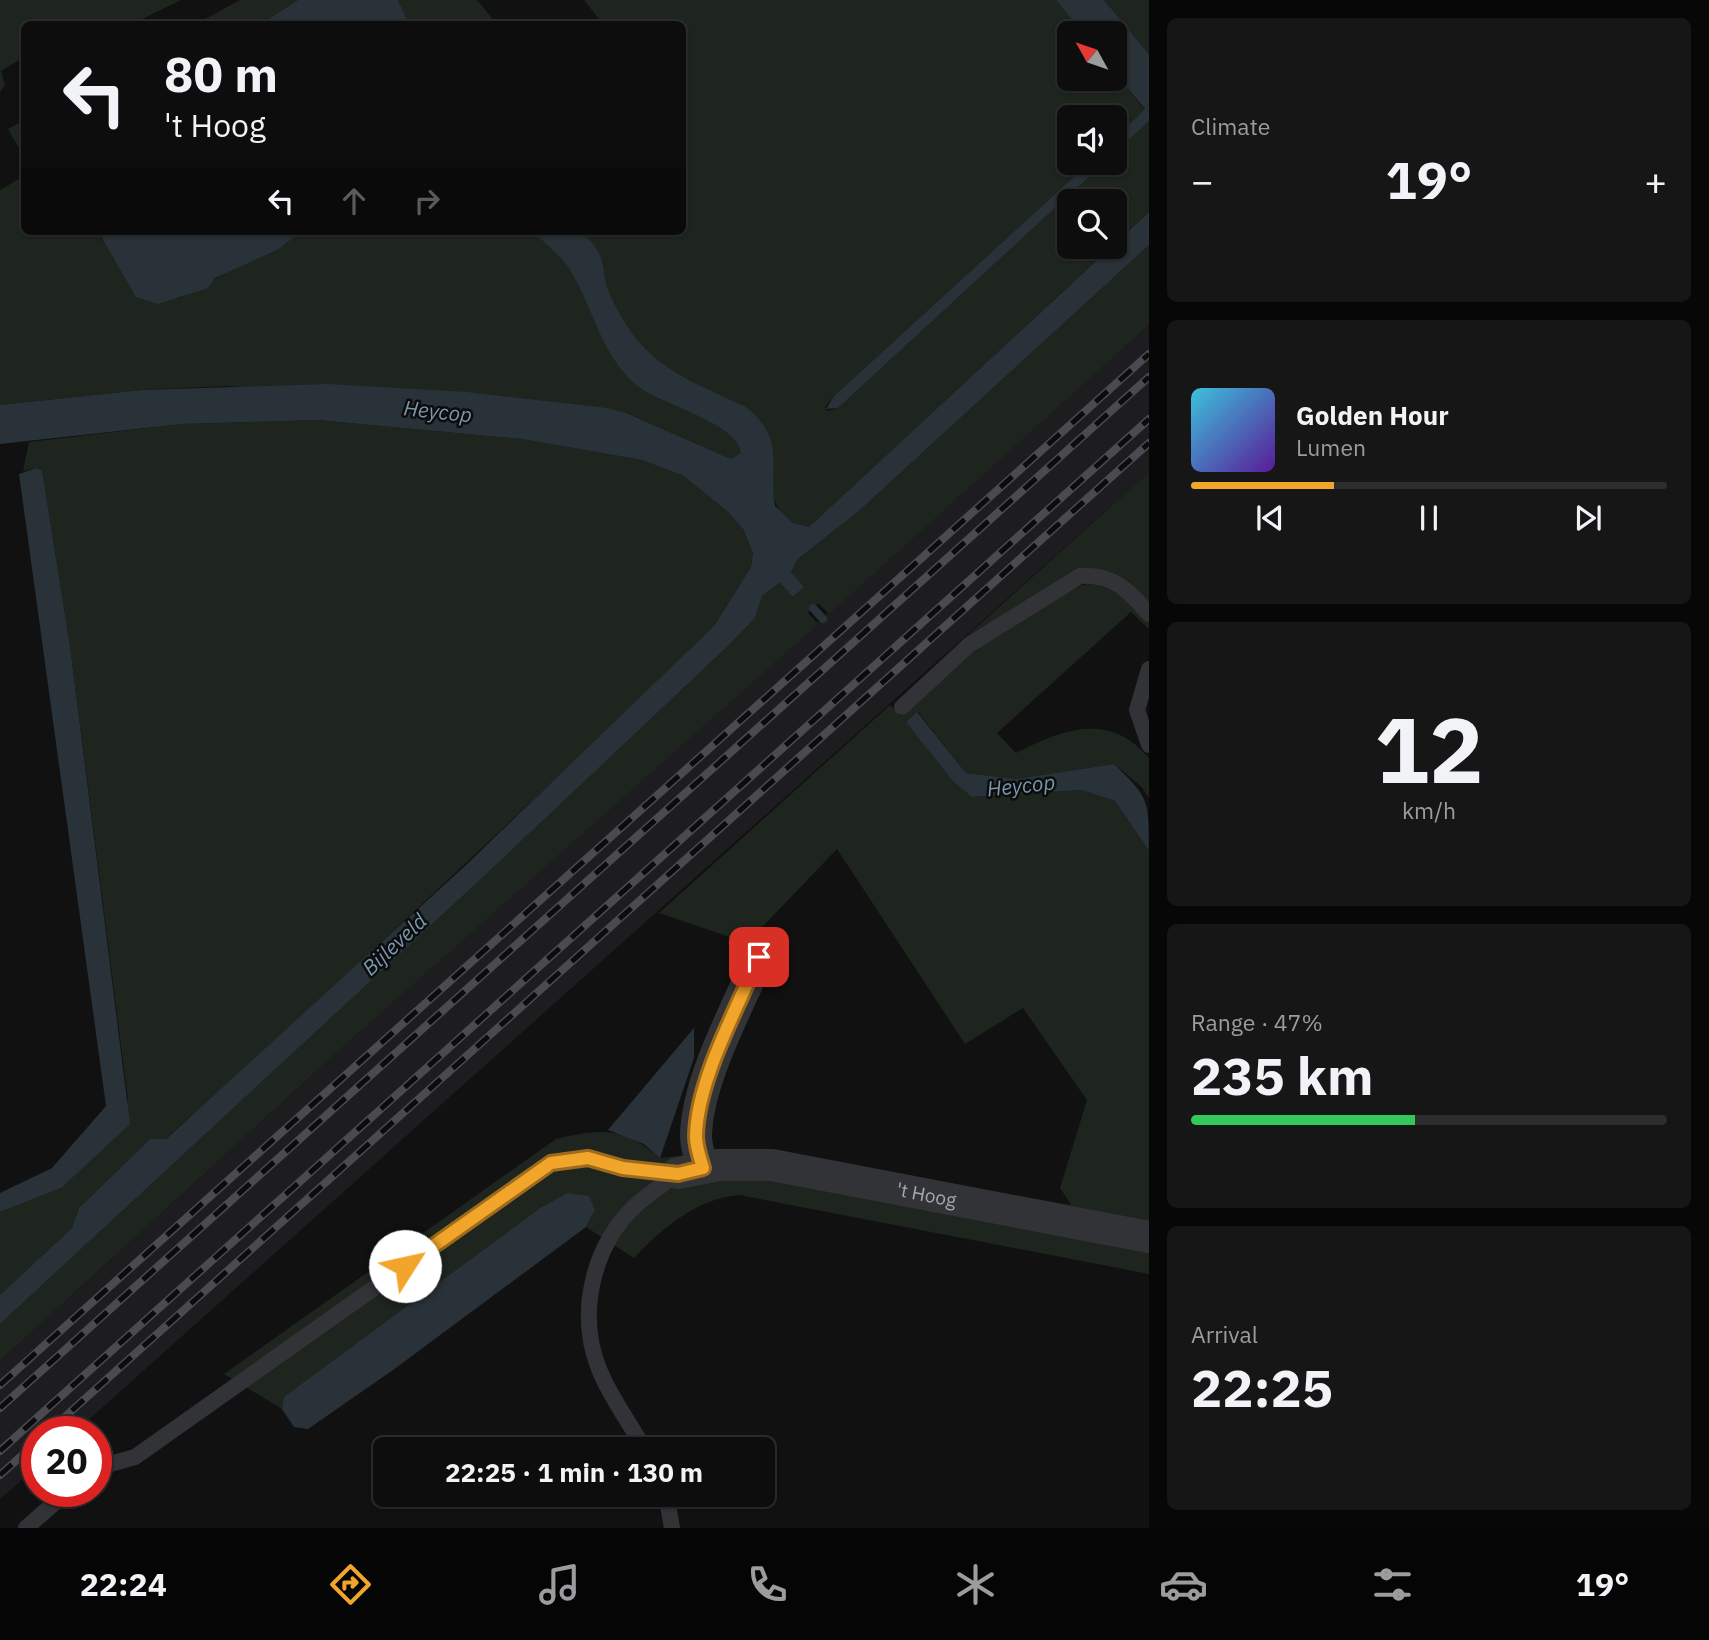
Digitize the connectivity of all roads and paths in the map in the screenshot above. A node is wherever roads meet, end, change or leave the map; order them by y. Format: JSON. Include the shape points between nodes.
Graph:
{"nodes":[{"id":1,"x":1149,"y":614,"type":"edge"},
{"id":2,"x":1149,"y":669,"type":"edge"},
{"id":3,"x":902,"y":707,"type":"dead end"},
{"id":4,"x":1149,"y":745,"type":"edge"},
{"id":5,"x":759,"y":957,"type":"dead end"},
{"id":6,"x":690,"y":1171,"type":"junction"},
{"id":7,"x":1149,"y":1237,"type":"edge"},
{"id":8,"x":637,"y":1437,"type":"edge"},
{"id":9,"x":112,"y":1463,"type":"edge"},
{"id":10,"x":50,"y":1507,"type":"edge"},
{"id":11,"x":668,"y":1507,"type":"edge"},
{"id":12,"x":26,"y":1528,"type":"edge"},
{"id":13,"x":672,"y":1528,"type":"edge"}],
"edges":[{"from":1,"to":3,"type":"lane","via":[[1115,580],[1080,576],[969,645]]},
{"from":2,"to":4,"type":"lane","via":[[1137,710]]},
{"from":5,"to":6,"type":"street","via":[[713,1066],[698,1114]]},
{"from":6,"to":7,"type":"street","name":"'t Hoog","via":[[772,1165]]},
{"from":6,"to":8,"type":"lane","via":[[634,1207],[604,1247],[592,1283],[588,1320],[599,1369]]},
{"from":6,"to":9,"type":"lane","via":[[623,1168],[588,1158],[551,1163],[135,1457]]},
{"from":10,"to":12,"type":"lane"},
{"from":11,"to":13,"type":"lane"}]}
